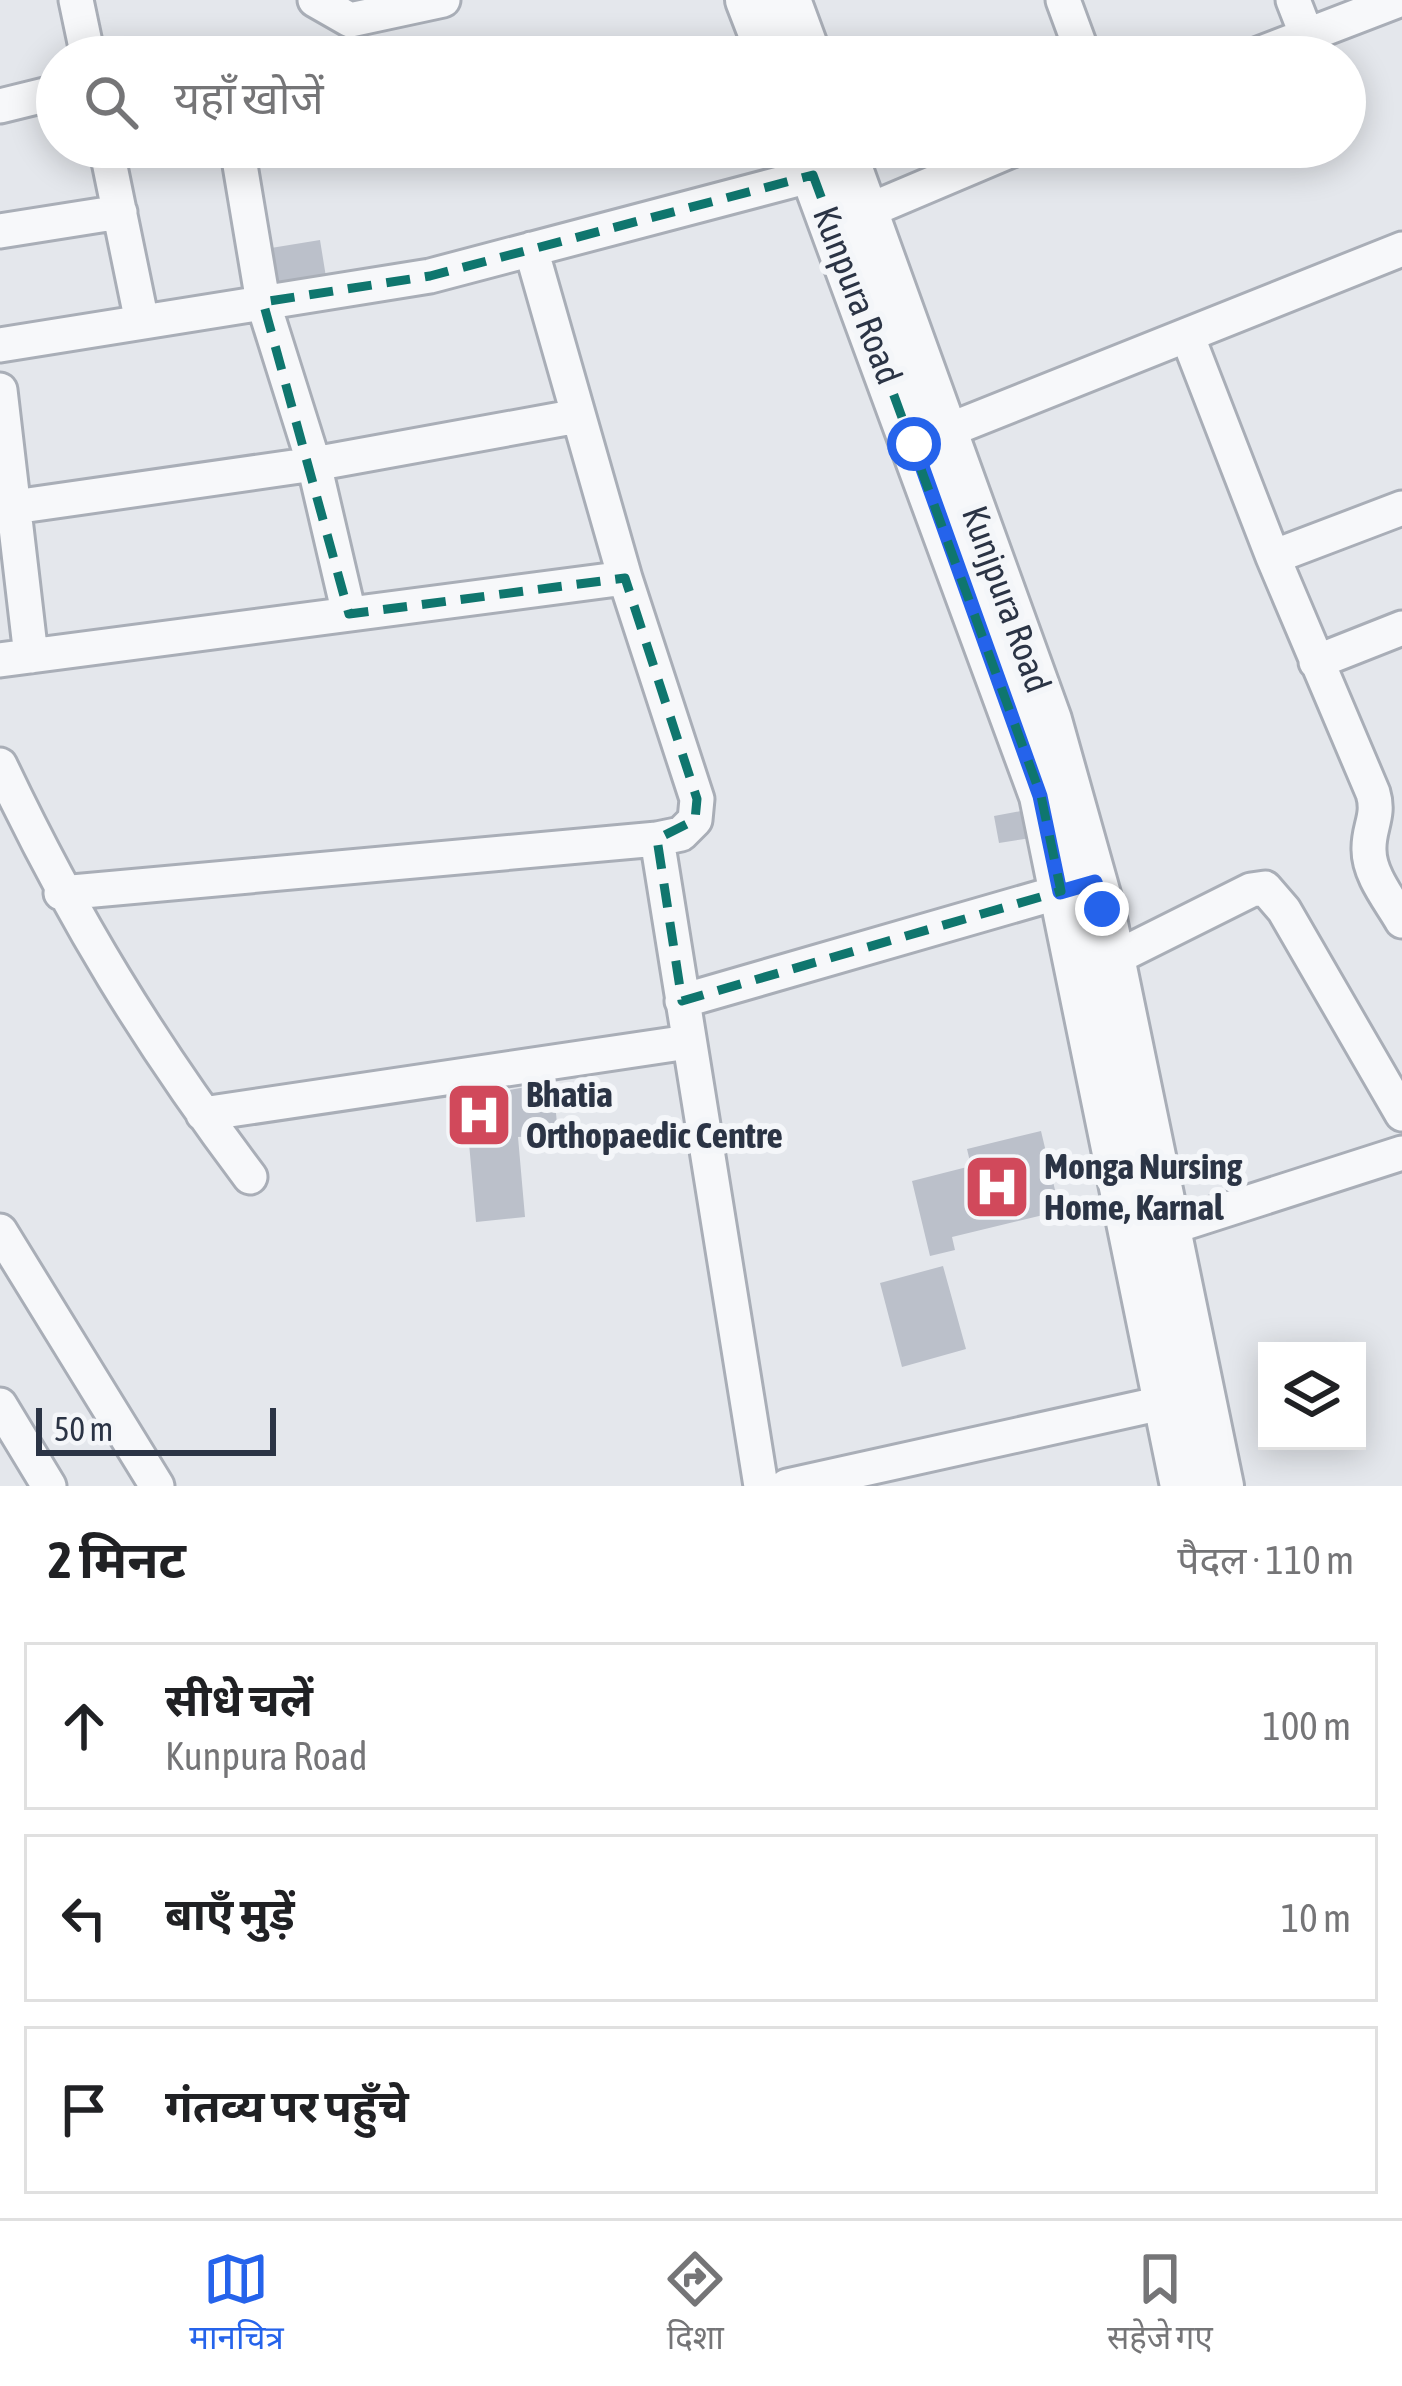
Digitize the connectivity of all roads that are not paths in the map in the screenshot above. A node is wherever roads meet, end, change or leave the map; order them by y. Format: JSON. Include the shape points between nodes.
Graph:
{"nodes":[{"id":1,"x":76,"y":0,"type":"edge"},
{"id":2,"x":315,"y":0,"type":"edge"},
{"id":3,"x":443,"y":0,"type":"edge"},
{"id":4,"x":747,"y":0,"type":"edge"},
{"id":5,"x":789,"y":0,"type":"edge"},
{"id":6,"x":1063,"y":0,"type":"edge"},
{"id":7,"x":1294,"y":0,"type":"edge"},
{"id":8,"x":1399,"y":0,"type":"edge"},
{"id":9,"x":84,"y":36,"type":"edge"},
{"id":10,"x":761,"y":36,"type":"edge"},
{"id":11,"x":802,"y":36,"type":"edge"},
{"id":12,"x":1076,"y":36,"type":"edge"},
{"id":13,"x":1307,"y":36,"type":"joint"},
{"id":14,"x":36,"y":97,"type":"edge"},
{"id":15,"x":0,"y":106,"type":"edge"},
{"id":16,"x":111,"y":168,"type":"edge"},
{"id":17,"x":241,"y":168,"type":"edge"},
{"id":18,"x":797,"y":168,"type":"edge"},
{"id":19,"x":830,"y":168,"type":"edge"},
{"id":20,"x":969,"y":168,"type":"edge"},
{"id":21,"x":120,"y":212,"type":"junction"},
{"id":22,"x":849,"y":218,"type":"junction"},
{"id":23,"x":0,"y":230,"type":"edge"},
{"id":24,"x":531,"y":249,"type":"junction"},
{"id":25,"x":1402,"y":249,"type":"edge"},
{"id":26,"x":263,"y":302,"type":"junction"},
{"id":27,"x":142,"y":322,"type":"junction"},
{"id":28,"x":1187,"y":335,"type":"junction"},
{"id":29,"x":0,"y":345,"type":"edge"},
{"id":30,"x":0,"y":390,"type":"edge"},
{"id":31,"x":578,"y":416,"type":"junction"},
{"id":32,"x":930,"y":438,"type":"junction"},
{"id":33,"x":314,"y":464,"type":"junction"},
{"id":34,"x":14,"y":507,"type":"junction"},
{"id":35,"x":1402,"y":508,"type":"edge"},
{"id":36,"x":1273,"y":557,"type":"junction"},
{"id":37,"x":625,"y":578,"type":"junction"},
{"id":38,"x":349,"y":614,"type":"junction"},
{"id":39,"x":1402,"y":628,"type":"edge"},
{"id":40,"x":15,"y":658,"type":"edge"},
{"id":41,"x":1316,"y":662,"type":"junction"},
{"id":42,"x":0,"y":765,"type":"edge"},
{"id":43,"x":657,"y":839,"type":"junction"},
{"id":44,"x":1078,"y":887,"type":"junction"},
{"id":45,"x":61,"y":893,"type":"junction"},
{"id":46,"x":1402,"y":921,"type":"edge"},
{"id":47,"x":1113,"y":959,"type":"junction"},
{"id":48,"x":682,"y":1001,"type":"junction"},
{"id":49,"x":688,"y":1042,"type":"junction"},
{"id":50,"x":203,"y":1114,"type":"junction"},
{"id":51,"x":1402,"y":1114,"type":"edge"},
{"id":52,"x":1402,"y":1153,"type":"edge"},
{"id":53,"x":250,"y":1177,"type":"dead end"},
{"id":54,"x":0,"y":1231,"type":"edge"},
{"id":55,"x":1150,"y":1234,"type":"junction"},
{"id":56,"x":1184,"y":1399,"type":"junction"},
{"id":57,"x":0,"y":1405,"type":"edge"},
{"id":58,"x":49,"y":1486,"type":"edge"},
{"id":59,"x":157,"y":1486,"type":"edge"},
{"id":60,"x":761,"y":1486,"type":"edge"},
{"id":61,"x":787,"y":1486,"type":"edge"},
{"id":62,"x":1182,"y":1486,"type":"edge"},
{"id":63,"x":1222,"y":1486,"type":"edge"}],
"edges":[{"from":1,"to":9,"type":"street"},
{"from":2,"to":3,"type":"street","via":[[350,20]]},
{"from":4,"to":10,"type":"street"},
{"from":5,"to":11,"type":"street"},
{"from":6,"to":12,"type":"street"},
{"from":7,"to":13,"type":"street"},
{"from":8,"to":13,"type":"street"},
{"from":14,"to":15,"type":"street"},
{"from":16,"to":21,"type":"street"},
{"from":17,"to":26,"type":"street"},
{"from":18,"to":24,"type":"street"},
{"from":19,"to":22,"type":"street","name":"Kunjpura Road"},
{"from":20,"to":22,"type":"street"},
{"from":21,"to":23,"type":"street"},
{"from":21,"to":27,"type":"street"},
{"from":22,"to":32,"type":"street","name":"Kunjpura Road"},
{"from":24,"to":26,"type":"street"},
{"from":24,"to":31,"type":"street"},
{"from":25,"to":28,"type":"street"},
{"from":26,"to":27,"type":"street"},
{"from":26,"to":33,"type":"street"},
{"from":27,"to":29,"type":"street"},
{"from":28,"to":32,"type":"street"},
{"from":28,"to":36,"type":"street"},
{"from":30,"to":34,"type":"street"},
{"from":31,"to":33,"type":"street"},
{"from":31,"to":37,"type":"street"},
{"from":32,"to":44,"type":"street","name":"Kunjpura Road","via":[[1050,720]]},
{"from":33,"to":34,"type":"street"},
{"from":33,"to":38,"type":"street"},
{"from":34,"to":40,"type":"street"},
{"from":35,"to":36,"type":"street"},
{"from":36,"to":41,"type":"street"},
{"from":37,"to":38,"type":"street"},
{"from":37,"to":43,"type":"street","via":[[697,799],[695,820],[681,834]]},
{"from":38,"to":40,"type":"street"},
{"from":39,"to":41,"type":"street"},
{"from":41,"to":46,"type":"street","via":[[1377,808],[1372,868]]},
{"from":42,"to":45,"type":"street"},
{"from":43,"to":45,"type":"street"},
{"from":43,"to":48,"type":"street"},
{"from":44,"to":47,"type":"street","name":"Kunjpura Road"},
{"from":44,"to":48,"type":"street"},
{"from":44,"to":55,"type":"street"},
{"from":45,"to":50,"type":"street"},
{"from":47,"to":51,"type":"street","via":[[1265,888]]},
{"from":47,"to":55,"type":"street","name":"Kunjpura Road"},
{"from":48,"to":49,"type":"street"},
{"from":49,"to":50,"type":"street"},
{"from":49,"to":60,"type":"street"},
{"from":50,"to":53,"type":"street"},
{"from":52,"to":55,"type":"street"},
{"from":54,"to":59,"type":"street"},
{"from":55,"to":56,"type":"street","name":"Kunjpura Road"},
{"from":56,"to":61,"type":"street"},
{"from":56,"to":62,"type":"street"},
{"from":56,"to":63,"type":"street","name":"Kunjpura Road"},
{"from":57,"to":58,"type":"street"}]}
